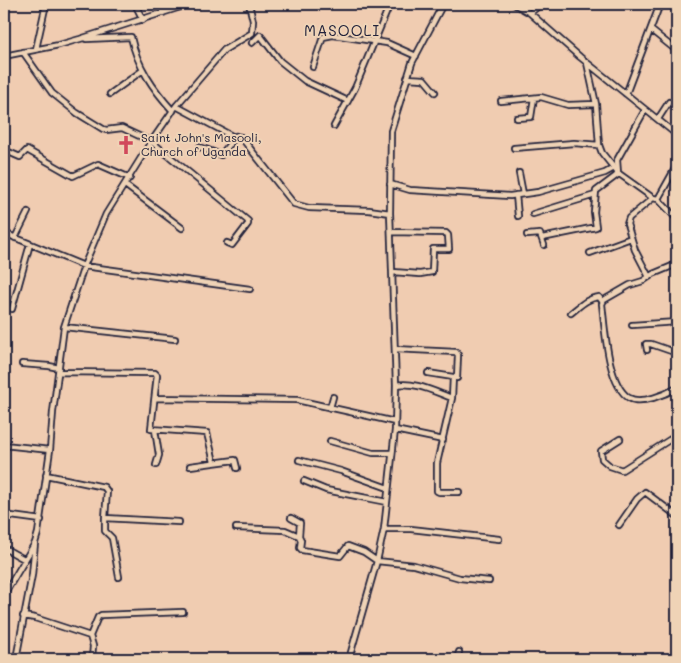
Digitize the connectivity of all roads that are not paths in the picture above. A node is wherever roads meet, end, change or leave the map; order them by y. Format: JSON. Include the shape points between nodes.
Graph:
{"nodes":[{"id":1,"x":46,"y":4,"type":"edge"},
{"id":2,"x":136,"y":4,"type":"edge"},
{"id":3,"x":160,"y":4,"type":"edge"},
{"id":4,"x":190,"y":4,"type":"edge"},
{"id":5,"x":249,"y":4,"type":"edge"},
{"id":6,"x":390,"y":4,"type":"edge"},
{"id":7,"x":443,"y":4,"type":"edge"},
{"id":8,"x":514,"y":4,"type":"edge"},
{"id":9,"x":540,"y":4,"type":"edge"},
{"id":10,"x":660,"y":4,"type":"edge"},
{"id":11,"x":163,"y":12,"type":"junction"},
{"id":12,"x":530,"y":13,"type":"junction"},
{"id":13,"x":143,"y":20,"type":"junction"},
{"id":14,"x":651,"y":30,"type":"junction"},
{"id":15,"x":80,"y":39,"type":"junction"},
{"id":16,"x":376,"y":40,"type":"junction"},
{"id":17,"x":252,"y":43,"type":"dead end"},
{"id":18,"x":36,"y":50,"type":"junction"},
{"id":19,"x":677,"y":51,"type":"edge"},
{"id":20,"x":23,"y":52,"type":"junction"},
{"id":21,"x":4,"y":56,"type":"edge"},
{"id":22,"x":416,"y":56,"type":"junction"},
{"id":23,"x":587,"y":64,"type":"junction"},
{"id":24,"x":313,"y":67,"type":"dead end"},
{"id":25,"x":143,"y":70,"type":"junction"},
{"id":26,"x":407,"y":78,"type":"junction"},
{"id":27,"x":435,"y":92,"type":"dead end"},
{"id":28,"x":110,"y":94,"type":"dead end"},
{"id":29,"x":626,"y":94,"type":"junction"},
{"id":30,"x":534,"y":98,"type":"junction"},
{"id":31,"x":348,"y":101,"type":"junction"},
{"id":32,"x":501,"y":101,"type":"dead end"},
{"id":33,"x":669,"y":102,"type":"dead end"},
{"id":34,"x":596,"y":104,"type":"junction"},
{"id":35,"x":176,"y":106,"type":"junction"},
{"id":36,"x":646,"y":110,"type":"junction"},
{"id":37,"x":173,"y":111,"type":"junction"},
{"id":38,"x":517,"y":118,"type":"dead end"},
{"id":39,"x":658,"y":119,"type":"junction"},
{"id":40,"x":334,"y":126,"type":"dead end"},
{"id":41,"x":677,"y":135,"type":"edge"},
{"id":42,"x":236,"y":136,"type":"junction"},
{"id":43,"x":152,"y":142,"type":"junction"},
{"id":44,"x":599,"y":145,"type":"junction"},
{"id":45,"x":200,"y":147,"type":"dead end"},
{"id":46,"x":514,"y":148,"type":"dead end"},
{"id":47,"x":4,"y":150,"type":"edge"},
{"id":48,"x":677,"y":165,"type":"edge"},
{"id":49,"x":614,"y":168,"type":"junction"},
{"id":50,"x":520,"y":173,"type":"dead end"},
{"id":51,"x":618,"y":173,"type":"junction"},
{"id":52,"x":130,"y":178,"type":"junction"},
{"id":53,"x":390,"y":184,"type":"junction"},
{"id":54,"x":125,"y":185,"type":"junction"},
{"id":55,"x":523,"y":194,"type":"junction"},
{"id":56,"x":516,"y":195,"type":"junction"},
{"id":57,"x":595,"y":196,"type":"junction"},
{"id":58,"x":656,"y":198,"type":"junction"},
{"id":59,"x":28,"y":212,"type":"dead end"},
{"id":60,"x":390,"y":213,"type":"junction"},
{"id":61,"x":533,"y":214,"type":"dead end"},
{"id":62,"x":518,"y":216,"type":"dead end"},
{"id":63,"x":677,"y":218,"type":"edge"},
{"id":64,"x":182,"y":228,"type":"dead end"},
{"id":65,"x":391,"y":232,"type":"junction"},
{"id":66,"x":4,"y":233,"type":"edge"},
{"id":67,"x":527,"y":235,"type":"dead end"},
{"id":68,"x":16,"y":238,"type":"junction"},
{"id":69,"x":542,"y":238,"type":"junction"},
{"id":70,"x":631,"y":238,"type":"junction"},
{"id":71,"x":227,"y":243,"type":"dead end"},
{"id":72,"x":30,"y":244,"type":"junction"},
{"id":73,"x":544,"y":245,"type":"dead end"},
{"id":74,"x":590,"y":253,"type":"dead end"},
{"id":75,"x":677,"y":264,"type":"edge"},
{"id":76,"x":84,"y":266,"type":"junction"},
{"id":77,"x":393,"y":272,"type":"junction"},
{"id":78,"x":649,"y":277,"type":"junction"},
{"id":79,"x":250,"y":289,"type":"dead end"},
{"id":80,"x":602,"y":301,"type":"junction"},
{"id":81,"x":12,"y":309,"type":"dead end"},
{"id":82,"x":571,"y":313,"type":"dead end"},
{"id":83,"x":677,"y":322,"type":"edge"},
{"id":84,"x":632,"y":326,"type":"dead end"},
{"id":85,"x":64,"y":327,"type":"junction"},
{"id":86,"x":175,"y":339,"type":"dead end"},
{"id":87,"x":395,"y":349,"type":"junction"},
{"id":88,"x":647,"y":350,"type":"dead end"},
{"id":89,"x":677,"y":353,"type":"edge"},
{"id":90,"x":22,"y":364,"type":"dead end"},
{"id":91,"x":59,"y":370,"type":"junction"},
{"id":92,"x":428,"y":373,"type":"dead end"},
{"id":93,"x":453,"y":377,"type":"junction"},
{"id":94,"x":396,"y":386,"type":"junction"},
{"id":95,"x":677,"y":388,"type":"edge"},
{"id":96,"x":333,"y":397,"type":"dead end"},
{"id":97,"x":155,"y":398,"type":"junction"},
{"id":98,"x":452,"y":398,"type":"junction"},
{"id":99,"x":330,"y":408,"type":"junction"},
{"id":100,"x":395,"y":422,"type":"junction"},
{"id":101,"x":155,"y":430,"type":"junction"},
{"id":102,"x":394,"y":430,"type":"junction"},
{"id":103,"x":677,"y":435,"type":"edge"},
{"id":104,"x":620,"y":439,"type":"dead end"},
{"id":105,"x":443,"y":440,"type":"junction"},
{"id":106,"x":330,"y":441,"type":"dead end"},
{"id":107,"x":4,"y":445,"type":"edge"},
{"id":108,"x":50,"y":450,"type":"junction"},
{"id":109,"x":392,"y":453,"type":"junction"},
{"id":110,"x":299,"y":460,"type":"dead end"},
{"id":111,"x":214,"y":462,"type":"junction"},
{"id":112,"x":156,"y":465,"type":"dead end"},
{"id":113,"x":190,"y":466,"type":"dead end"},
{"id":114,"x":237,"y":468,"type":"dead end"},
{"id":115,"x":46,"y":475,"type":"junction"},
{"id":116,"x":304,"y":482,"type":"dead end"},
{"id":117,"x":388,"y":488,"type":"junction"},
{"id":118,"x":459,"y":492,"type":"dead end"},
{"id":119,"x":386,"y":502,"type":"junction"},
{"id":120,"x":4,"y":515,"type":"edge"},
{"id":121,"x":677,"y":516,"type":"edge"},
{"id":122,"x":105,"y":518,"type":"junction"},
{"id":123,"x":291,"y":518,"type":"dead end"},
{"id":124,"x":41,"y":520,"type":"junction"},
{"id":125,"x":179,"y":522,"type":"dead end"},
{"id":126,"x":619,"y":525,"type":"dead end"},
{"id":127,"x":236,"y":528,"type":"dead end"},
{"id":128,"x":384,"y":529,"type":"junction"},
{"id":129,"x":299,"y":536,"type":"junction"},
{"id":130,"x":499,"y":538,"type":"dead end"},
{"id":131,"x":35,"y":543,"type":"junction"},
{"id":132,"x":4,"y":548,"type":"edge"},
{"id":133,"x":24,"y":559,"type":"junction"},
{"id":134,"x":377,"y":561,"type":"junction"},
{"id":135,"x":119,"y":577,"type":"dead end"},
{"id":136,"x":489,"y":581,"type":"dead end"},
{"id":137,"x":6,"y":587,"type":"edge"},
{"id":138,"x":4,"y":595,"type":"edge"},
{"id":139,"x":183,"y":612,"type":"dead end"},
{"id":140,"x":23,"y":616,"type":"junction"},
{"id":141,"x":90,"y":636,"type":"junction"},
{"id":142,"x":459,"y":652,"type":"dead end"},
{"id":143,"x":16,"y":659,"type":"edge"},
{"id":144,"x":92,"y":659,"type":"edge"},
{"id":145,"x":297,"y":659,"type":"edge"},
{"id":146,"x":351,"y":659,"type":"edge"},
{"id":147,"x":456,"y":659,"type":"edge"}],
"edges":[{"from":1,"to":18,"type":"street"},
{"from":2,"to":13,"type":"street"},
{"from":3,"to":11,"type":"street"},
{"from":4,"to":11,"type":"street"},
{"from":5,"to":35,"type":"street","via":[[252,33],[224,50]]},
{"from":6,"to":16,"type":"street"},
{"from":7,"to":22,"type":"street"},
{"from":8,"to":12,"type":"street"},
{"from":9,"to":12,"type":"street"},
{"from":10,"to":14,"type":"street"},
{"from":11,"to":13,"type":"street"},
{"from":12,"to":23,"type":"street"},
{"from":13,"to":15,"type":"street"},
{"from":14,"to":19,"type":"street"},
{"from":14,"to":29,"type":"street"},
{"from":15,"to":18,"type":"street"},
{"from":15,"to":25,"type":"street","via":[[131,37]]},
{"from":16,"to":22,"type":"street"},
{"from":16,"to":24,"type":"street","via":[[333,35],[323,37]]},
{"from":16,"to":31,"type":"street"},
{"from":17,"to":31,"type":"street","via":[[260,35],[280,61],[305,81]]},
{"from":18,"to":20,"type":"street"},
{"from":20,"to":21,"type":"street"},
{"from":20,"to":43,"type":"street","via":[[52,93],[77,113],[103,129],[122,128]]},
{"from":22,"to":26,"type":"street"},
{"from":23,"to":29,"type":"street"},
{"from":23,"to":34,"type":"street"},
{"from":25,"to":28,"type":"street"},
{"from":25,"to":37,"type":"street"},
{"from":26,"to":27,"type":"street","via":[[424,79]]},
{"from":26,"to":53,"type":"street","via":[[392,128]]},
{"from":29,"to":36,"type":"street"},
{"from":30,"to":32,"type":"street"},
{"from":30,"to":34,"type":"street","via":[[568,105]]},
{"from":30,"to":38,"type":"street","via":[[531,117]]},
{"from":31,"to":40,"type":"street"},
{"from":33,"to":39,"type":"street"},
{"from":34,"to":44,"type":"street"},
{"from":35,"to":37,"type":"street"},
{"from":35,"to":42,"type":"street"},
{"from":36,"to":39,"type":"street"},
{"from":36,"to":51,"type":"street","via":[[617,160]]},
{"from":37,"to":43,"type":"street"},
{"from":39,"to":41,"type":"street"},
{"from":42,"to":45,"type":"street","via":[[221,155]]},
{"from":42,"to":60,"type":"street","via":[[241,137],[294,204],[305,208]]},
{"from":43,"to":52,"type":"street"},
{"from":43,"to":71,"type":"street","via":[[248,221],[232,245]]},
{"from":44,"to":46,"type":"street","via":[[574,143]]},
{"from":44,"to":49,"type":"street"},
{"from":47,"to":52,"type":"street","via":[[20,157],[26,150],[73,176],[98,164]]},
{"from":48,"to":58,"type":"street"},
{"from":49,"to":51,"type":"street"},
{"from":49,"to":55,"type":"street","via":[[600,175]]},
{"from":50,"to":55,"type":"street"},
{"from":51,"to":57,"type":"street","via":[[597,190]]},
{"from":51,"to":58,"type":"street"},
{"from":52,"to":54,"type":"street"},
{"from":53,"to":56,"type":"street","via":[[410,190]]},
{"from":53,"to":60,"type":"street"},
{"from":54,"to":64,"type":"street"},
{"from":54,"to":76,"type":"street","via":[[106,214]]},
{"from":55,"to":56,"type":"street"},
{"from":56,"to":62,"type":"street"},
{"from":57,"to":61,"type":"street"},
{"from":57,"to":69,"type":"street","via":[[596,227]]},
{"from":58,"to":63,"type":"street"},
{"from":58,"to":70,"type":"street","via":[[627,221]]},
{"from":59,"to":68,"type":"street"},
{"from":60,"to":65,"type":"street"},
{"from":65,"to":77,"type":"street"},
{"from":65,"to":77,"type":"street","via":[[446,233],[449,249],[433,249],[432,272]]},
{"from":66,"to":68,"type":"street"},
{"from":67,"to":69,"type":"street","via":[[538,233]]},
{"from":68,"to":72,"type":"street"},
{"from":69,"to":73,"type":"street"},
{"from":70,"to":74,"type":"street"},
{"from":70,"to":78,"type":"street"},
{"from":72,"to":76,"type":"street"},
{"from":72,"to":81,"type":"street"},
{"from":75,"to":78,"type":"street"},
{"from":76,"to":79,"type":"street"},
{"from":76,"to":85,"type":"street"},
{"from":77,"to":87,"type":"street"},
{"from":78,"to":80,"type":"street"},
{"from":80,"to":82,"type":"street","via":[[595,297]]},
{"from":80,"to":95,"type":"street","via":[[609,362],[620,388],[629,398],[636,399],[661,396]]},
{"from":83,"to":84,"type":"street"},
{"from":85,"to":86,"type":"street"},
{"from":85,"to":91,"type":"street"},
{"from":87,"to":93,"type":"street","via":[[456,352],[457,378]]},
{"from":87,"to":94,"type":"street"},
{"from":88,"to":89,"type":"street","via":[[646,344],[651,344]]},
{"from":90,"to":91,"type":"street"},
{"from":91,"to":97,"type":"street","via":[[153,373],[157,375]]},
{"from":91,"to":108,"type":"street"},
{"from":92,"to":93,"type":"street"},
{"from":93,"to":98,"type":"street"},
{"from":94,"to":98,"type":"street","via":[[416,386]]},
{"from":94,"to":100,"type":"street"},
{"from":96,"to":99,"type":"street"},
{"from":97,"to":99,"type":"street","via":[[297,400]]},
{"from":97,"to":101,"type":"street","via":[[151,427]]},
{"from":98,"to":105,"type":"street"},
{"from":99,"to":100,"type":"street"},
{"from":100,"to":102,"type":"street"},
{"from":101,"to":111,"type":"street","via":[[207,432]]},
{"from":101,"to":112,"type":"street","via":[[159,455]]},
{"from":102,"to":105,"type":"street"},
{"from":102,"to":109,"type":"street"},
{"from":103,"to":104,"type":"street","via":[[622,470],[607,464],[601,451]]},
{"from":105,"to":118,"type":"street","via":[[437,469],[437,491]]},
{"from":106,"to":109,"type":"street","via":[[380,455]]},
{"from":107,"to":108,"type":"street"},
{"from":108,"to":115,"type":"street"},
{"from":109,"to":117,"type":"street"},
{"from":110,"to":117,"type":"street"},
{"from":111,"to":113,"type":"street"},
{"from":111,"to":114,"type":"street","via":[[235,460]]},
{"from":115,"to":122,"type":"street","via":[[104,487],[107,491]]},
{"from":115,"to":124,"type":"street"},
{"from":116,"to":119,"type":"street","via":[[326,490]]},
{"from":117,"to":119,"type":"street"},
{"from":119,"to":128,"type":"street"},
{"from":120,"to":124,"type":"street"},
{"from":121,"to":126,"type":"street","via":[[645,492]]},
{"from":122,"to":125,"type":"street"},
{"from":122,"to":135,"type":"street","via":[[105,531],[113,542]]},
{"from":123,"to":129,"type":"street","via":[[300,522]]},
{"from":124,"to":131,"type":"street"},
{"from":127,"to":129,"type":"street","via":[[285,530]]},
{"from":128,"to":130,"type":"street"},
{"from":128,"to":134,"type":"street"},
{"from":129,"to":134,"type":"street","via":[[302,550],[340,556],[348,546]]},
{"from":131,"to":133,"type":"street"},
{"from":131,"to":140,"type":"street"},
{"from":132,"to":133,"type":"street"},
{"from":133,"to":137,"type":"street"},
{"from":134,"to":136,"type":"street","via":[[414,565],[460,578]]},
{"from":134,"to":146,"type":"street"},
{"from":137,"to":138,"type":"street"},
{"from":139,"to":141,"type":"street","via":[[101,615]]},
{"from":140,"to":141,"type":"street"},
{"from":140,"to":143,"type":"street"},
{"from":141,"to":144,"type":"street"},
{"from":142,"to":147,"type":"street"},
{"from":145,"to":146,"type":"street"}]}
